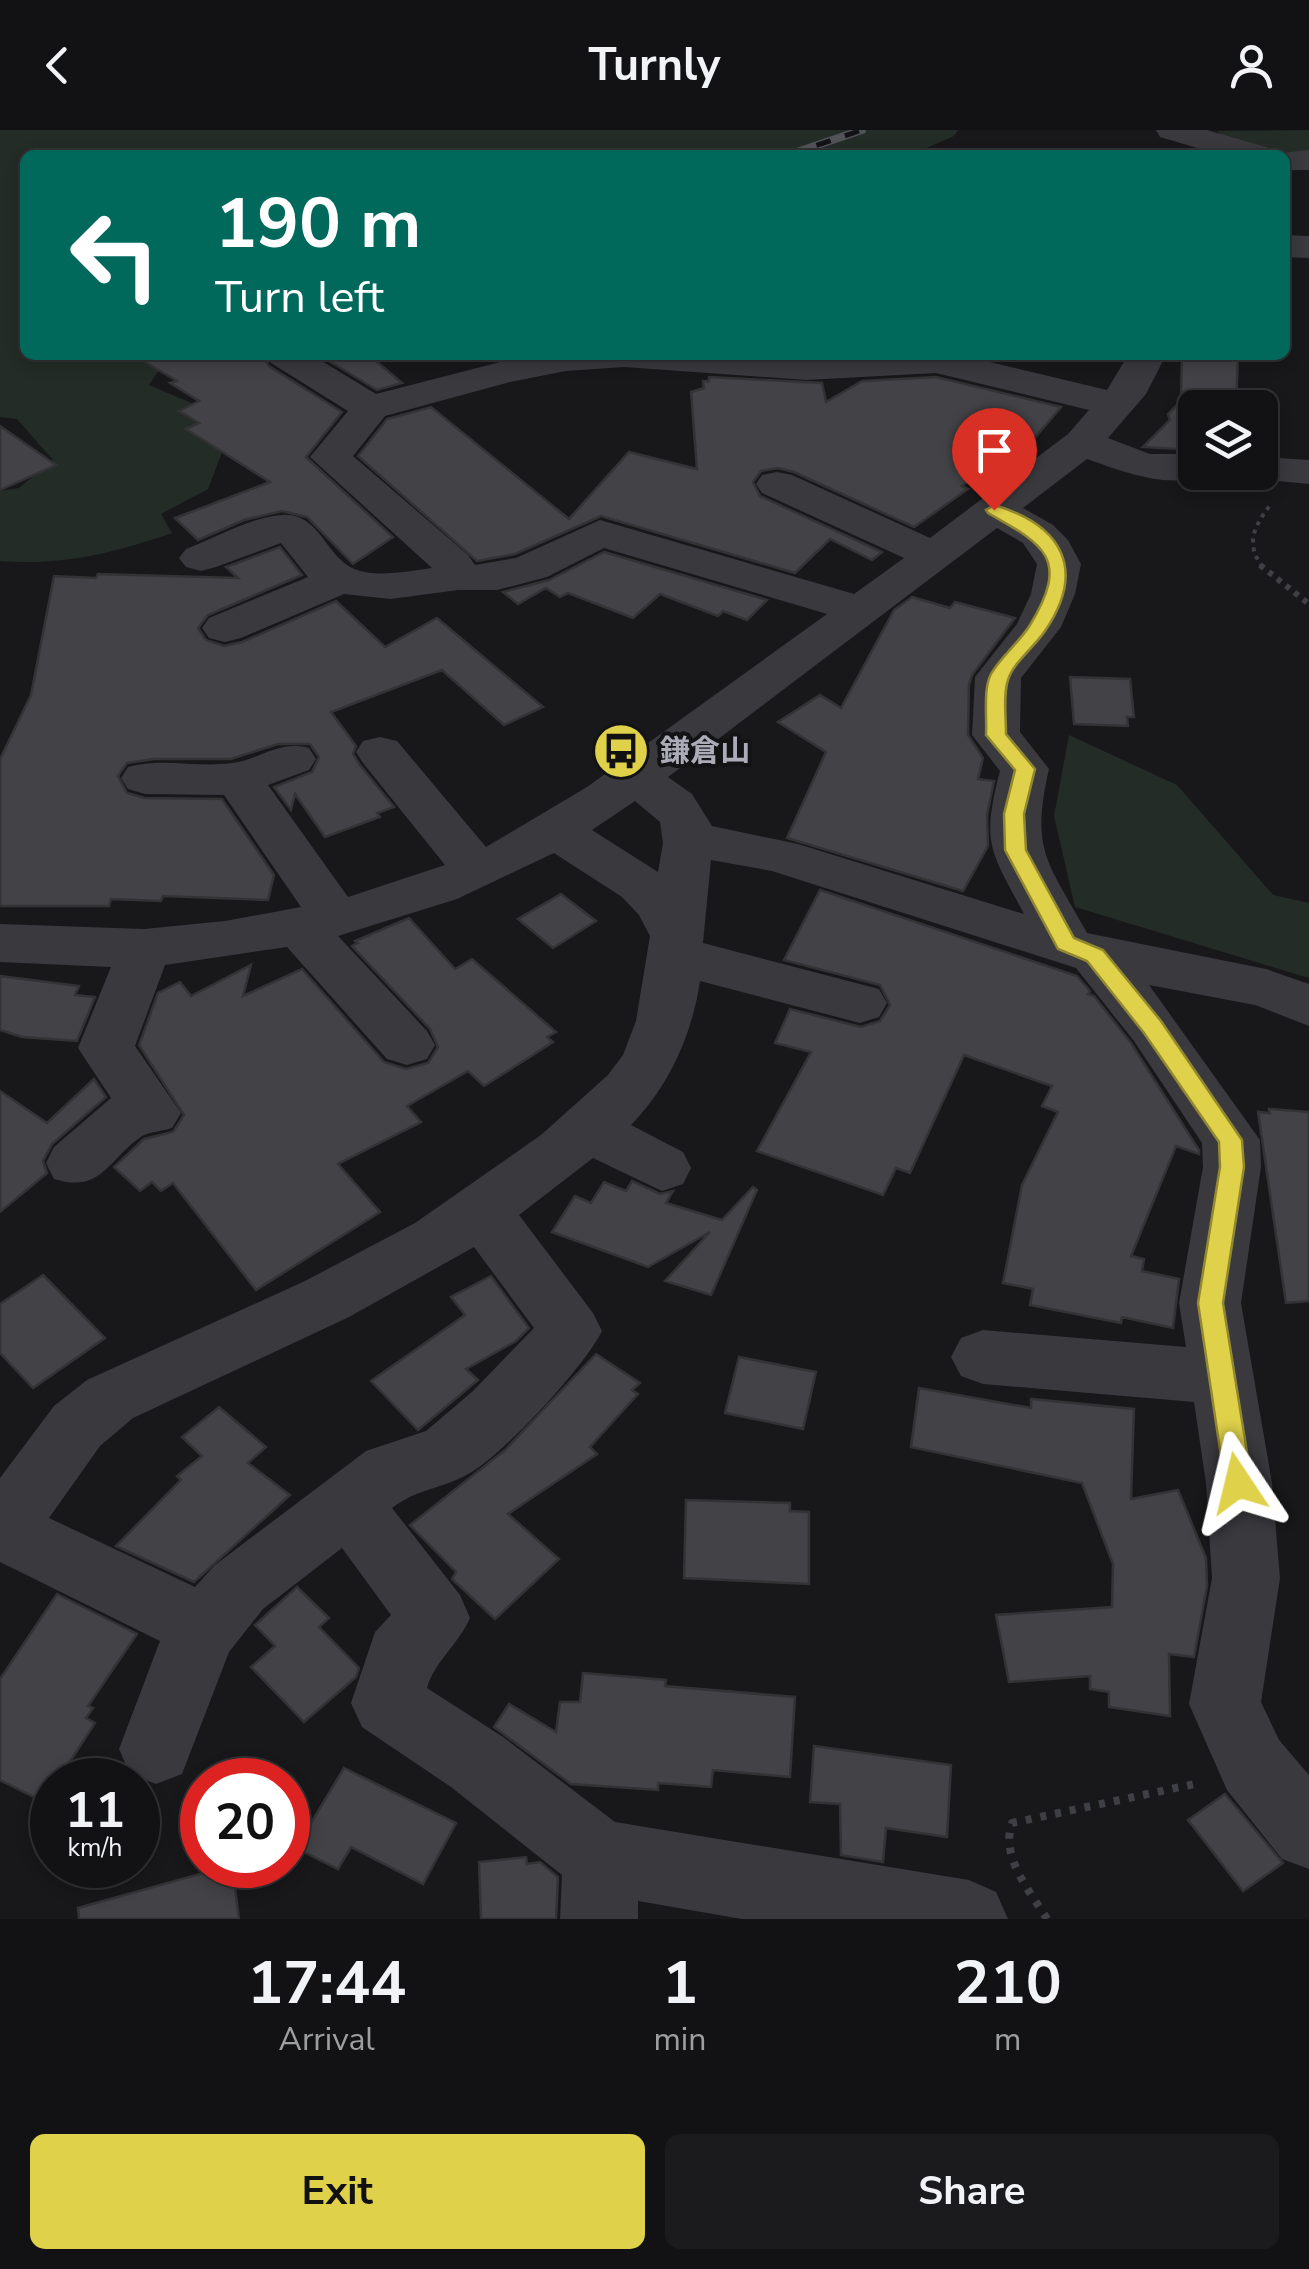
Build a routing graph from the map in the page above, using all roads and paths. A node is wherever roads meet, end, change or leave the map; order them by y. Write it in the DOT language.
graph roads {
  1 [pos="1172,130"];
  2 [pos="1240,150"];
  3 [pos="293,360"];
  4 [pos="551,360"];
  5 [pos="694,360"];
  6 [pos="1145,360"];
  7 [pos="505,363"];
  8 [pos="1117,406"];
  9 [pos="371,408"];
  10 [pos="1082,443"];
  11 [pos="1178,466"];
  12 [pos="1278,470"];
  13 [pos="1309,472"];
  14 [pos="778,484"];
  15 [pos="994,510"];
  16 [pos="935,556"];
  17 [pos="201,558"];
  18 [pos="458,577"];
  19 [pos="342,579"];
  20 [pos="1309,604"];
  21 [pos="864,610"];
  22 [pos="226,628"];
  23 [pos="380,752"];
  24 [pos="292,759"];
  25 [pos="146,778"];
  26 [pos="632,778"];
  27 [pos="238,779"];
  28 [pos="555,830"];
  29 [pos="690,842"];
  30 [pos="478,871"];
  31 [pos="315,920"];
  32 [pos="0,943"];
  33 [pos="146,948"];
  34 [pos="678,948"];
  35 [pos="1080,950"];
  36 [pos="860,1003"];
  37 [pos="1309,1006"];
  38 [pos="408,1045"];
  39 [pos="590,1130"];
  40 [pos="74,1163"];
  41 [pos="662,1168"];
  42 [pos="482,1212"];
  43 [pos="983,1357"];
  44 [pos="1220,1377"];
  45 [pos="346,1502"];
  46 [pos="1,1530"];
  47 [pos="204,1629"];
  48 [pos="1228,1710"];
  49 [pos="156,1749"];
  50 [pos="1309,1832"];
  51 [pos="599,1888"];
  52 [pos="969,1919"];
  53 [pos="1047,1919"];
  1 -- 2 [label="street"];
  3 -- 9 [label="street"];
  4 -- 7 [label="street"];
  5 -- 8 [label="street"];
  6 -- 8 [label="street"];
  7 -- 9 [label="street"];
  8 -- 10 [label="street"];
  9 -- 18 [label="street"];
  10 -- 11 [label="street"];
  10 -- 15 [label="street"];
  12 -- 13 [label="street"];
  13 -- 20 [label="path"];
  14 -- 16 [label="street"];
  15 -- 16 [label="street"];
  15 -- 35 [label="street"];
  16 -- 21 [label="street"];
  17 -- 19 [label="street"];
  18 -- 19 [label="street"];
  18 -- 21 [label="street"];
  19 -- 22 [label="street"];
  21 -- 26 [label="street"];
  23 -- 30 [label="street"];
  24 -- 27 [label="street"];
  25 -- 27 [label="street"];
  26 -- 28 [label="street"];
  26 -- 29 [label="street"];
  27 -- 31 [label="street"];
  28 -- 30 [label="street"];
  28 -- 34 [label="street"];
  29 -- 34 [label="street"];
  29 -- 35 [label="street"];
  30 -- 31 [label="street"];
  31 -- 33 [label="street"];
  31 -- 38 [label="street"];
  32 -- 33 [label="street"];
  33 -- 40 [label="street"];
  34 -- 36 [label="street"];
  34 -- 39 [label="street"];
  35 -- 37 [label="street"];
  35 -- 44 [label="street"];
  39 -- 41 [label="street"];
  39 -- 42 [label="street"];
  42 -- 45 [label="street"];
  42 -- 46 [label="street"];
  43 -- 44 [label="street"];
  44 -- 48 [label="street"];
  45 -- 47 [label="street"];
  45 -- 51 [label="street"];
  46 -- 47 [label="street"];
  47 -- 49 [label="street"];
  48 -- 50 [label="street"];
  48 -- 53 [label="path"];
  51 -- 52 [label="street"];
}
